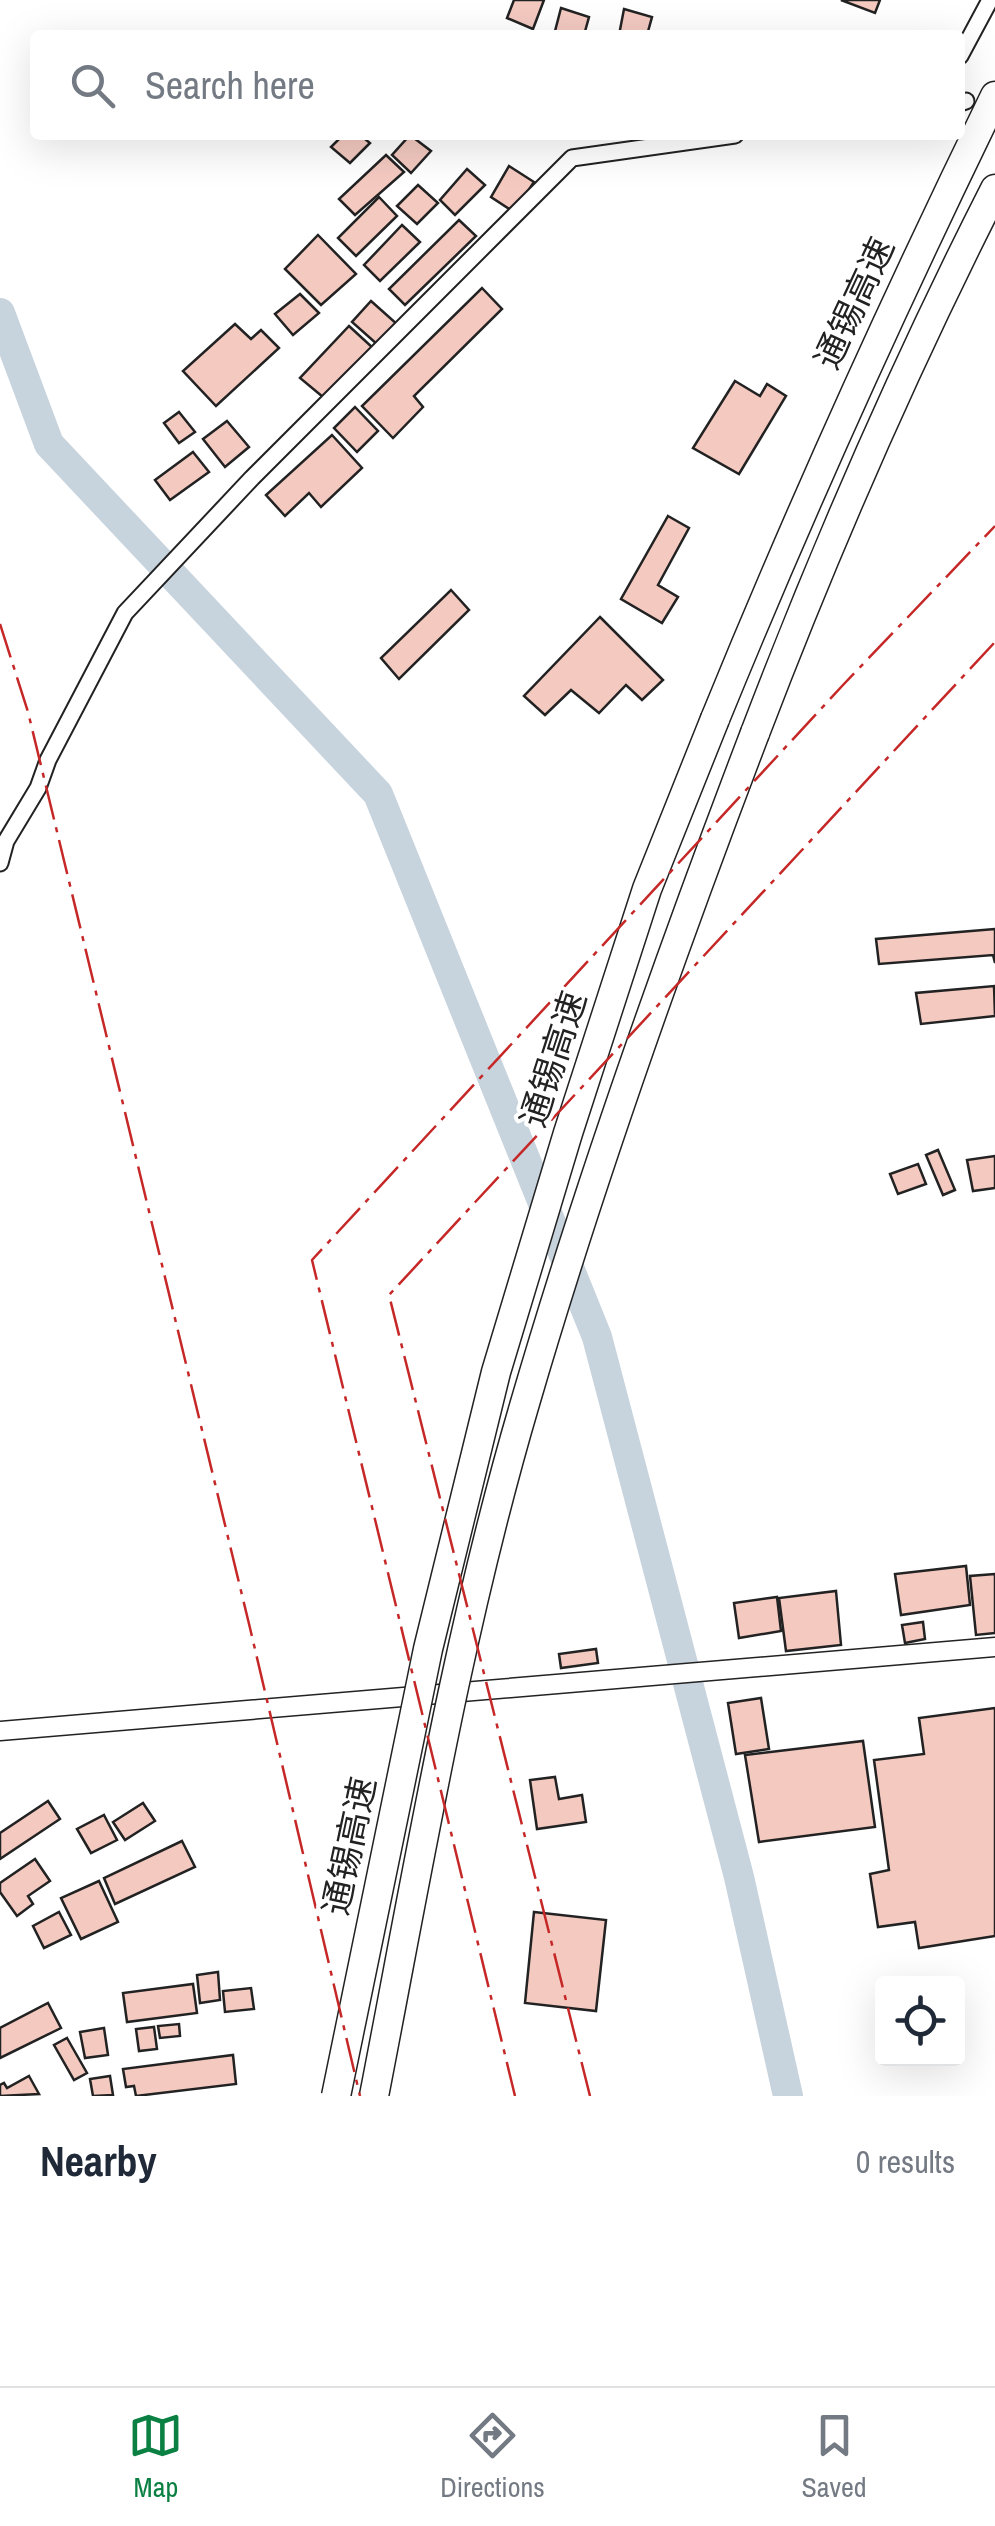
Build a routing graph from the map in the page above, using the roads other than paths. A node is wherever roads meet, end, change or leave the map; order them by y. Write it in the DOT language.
graph roads {
  1 [pos="990,0"];
  2 [pos="965,47"];
  3 [pos="995,96"];
  4 [pos="700,140"];
  5 [pos="995,189"];
  6 [pos="0,863"];
  7 [pos="995,1647"];
  8 [pos="0,1731"];
  9 [pos="336,2096"];
  10 [pos="374,2096"];
  1 -- 2 [label="street"];
  3 -- 9 [label="highway, 通锡高速, bridge"];
  4 -- 6 [label="street"];
  5 -- 10 [label="highway, 通锡高速, bridge"];
  7 -- 8 [label="street"];
}
